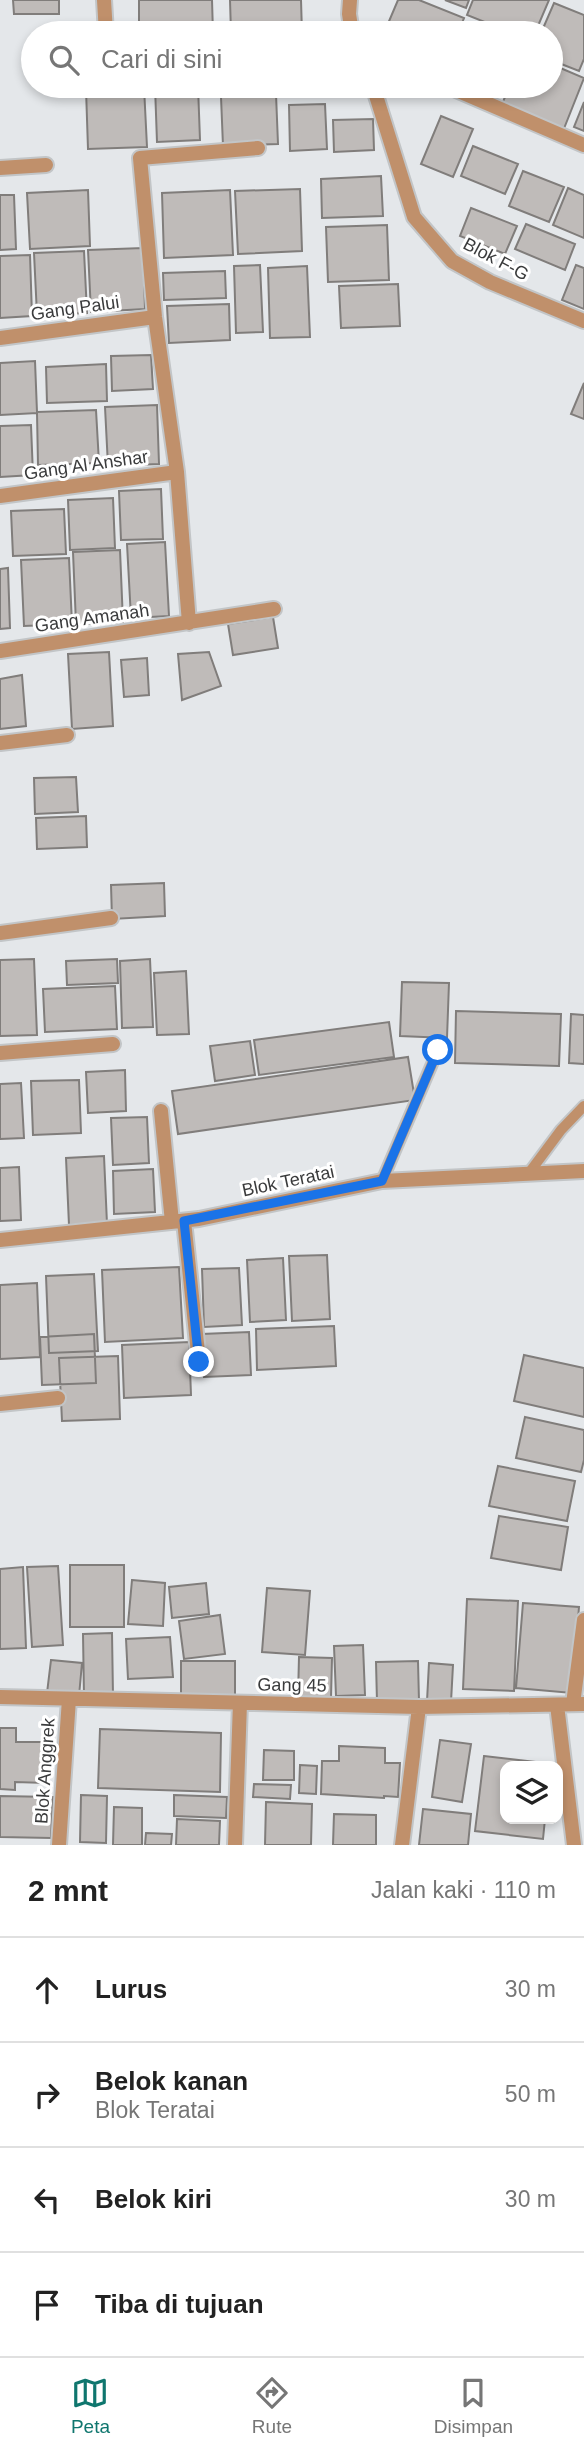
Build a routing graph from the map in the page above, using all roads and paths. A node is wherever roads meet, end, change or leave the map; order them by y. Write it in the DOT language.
graph roads {
  1 [pos="104,0"];
  2 [pos="351,0"];
  3 [pos="105,21"];
  4 [pos="350,21"];
  5 [pos="377,98"];
  6 [pos="475,98"];
  7 [pos="584,145"];
  8 [pos="258,148"];
  9 [pos="46,165"];
  10 [pos="0,168"];
  11 [pos="155,317"];
  12 [pos="584,321"];
  13 [pos="0,338"];
  14 [pos="177,472"];
  15 [pos="0,496"];
  16 [pos="274,609"];
  17 [pos="189,623"];
  18 [pos="0,651"];
  19 [pos="67,735"];
  20 [pos="0,743"];
  21 [pos="110,918"];
  22 [pos="0,933"];
  23 [pos="113,1044"];
  24 [pos="438,1050"];
  25 [pos="0,1053"];
  26 [pos="584,1106"];
  27 [pos="161,1111"];
  28 [pos="584,1171"];
  29 [pos="529,1173"];
  30 [pos="382,1181"];
  31 [pos="178,1222"];
  32 [pos="0,1240"];
  33 [pos="199,1362"];
  34 [pos="58,1398"];
  35 [pos="0,1404"];
  36 [pos="584,1620"];
  37 [pos="0,1697"];
  38 [pos="69,1699"];
  39 [pos="240,1703"];
  40 [pos="578,1704"];
  41 [pos="557,1706"];
  42 [pos="419,1707"];
  43 [pos="59,1845"];
  44 [pos="235,1845"];
  45 [pos="402,1845"];
  46 [pos="574,1845"];
  1 -- 3 [label="street"];
  2 -- 4 [label="street"];
  5 -- 12 [label="street, Blok F-G"];
  6 -- 7 [label="street"];
  8 -- 11 [label="street"];
  9 -- 10 [label="street"];
  11 -- 13 [label="street, Gang Palui"];
  11 -- 14 [label="street"];
  14 -- 15 [label="street, Gang Al Anshar"];
  14 -- 17 [label="street"];
  16 -- 17 [label="street, Gang Amanah"];
  17 -- 18 [label="street, Gang Amanah"];
  19 -- 20 [label="street"];
  21 -- 22 [label="street"];
  23 -- 25 [label="street"];
  24 -- 30 [label="lane"];
  26 -- 29 [label="lane"];
  27 -- 31 [label="street"];
  28 -- 29 [label="street, Blok Teratai"];
  29 -- 30 [label="street, Blok Teratai"];
  30 -- 31 [label="street, Blok Teratai"];
  31 -- 32 [label="street, Blok Teratai"];
  31 -- 33 [label="street"];
  34 -- 35 [label="street"];
  36 -- 40 [label="street"];
  37 -- 38 [label="street, Gang 45"];
  38 -- 39 [label="street, Gang 45"];
  38 -- 43 [label="street, Blok Anggrek"];
  39 -- 42 [label="street, Gang 45"];
  39 -- 44 [label="street"];
  40 -- 41 [label="street, Gang 45"];
  41 -- 42 [label="street, Gang 45"];
  41 -- 46 [label="street"];
  42 -- 45 [label="street"];
}
